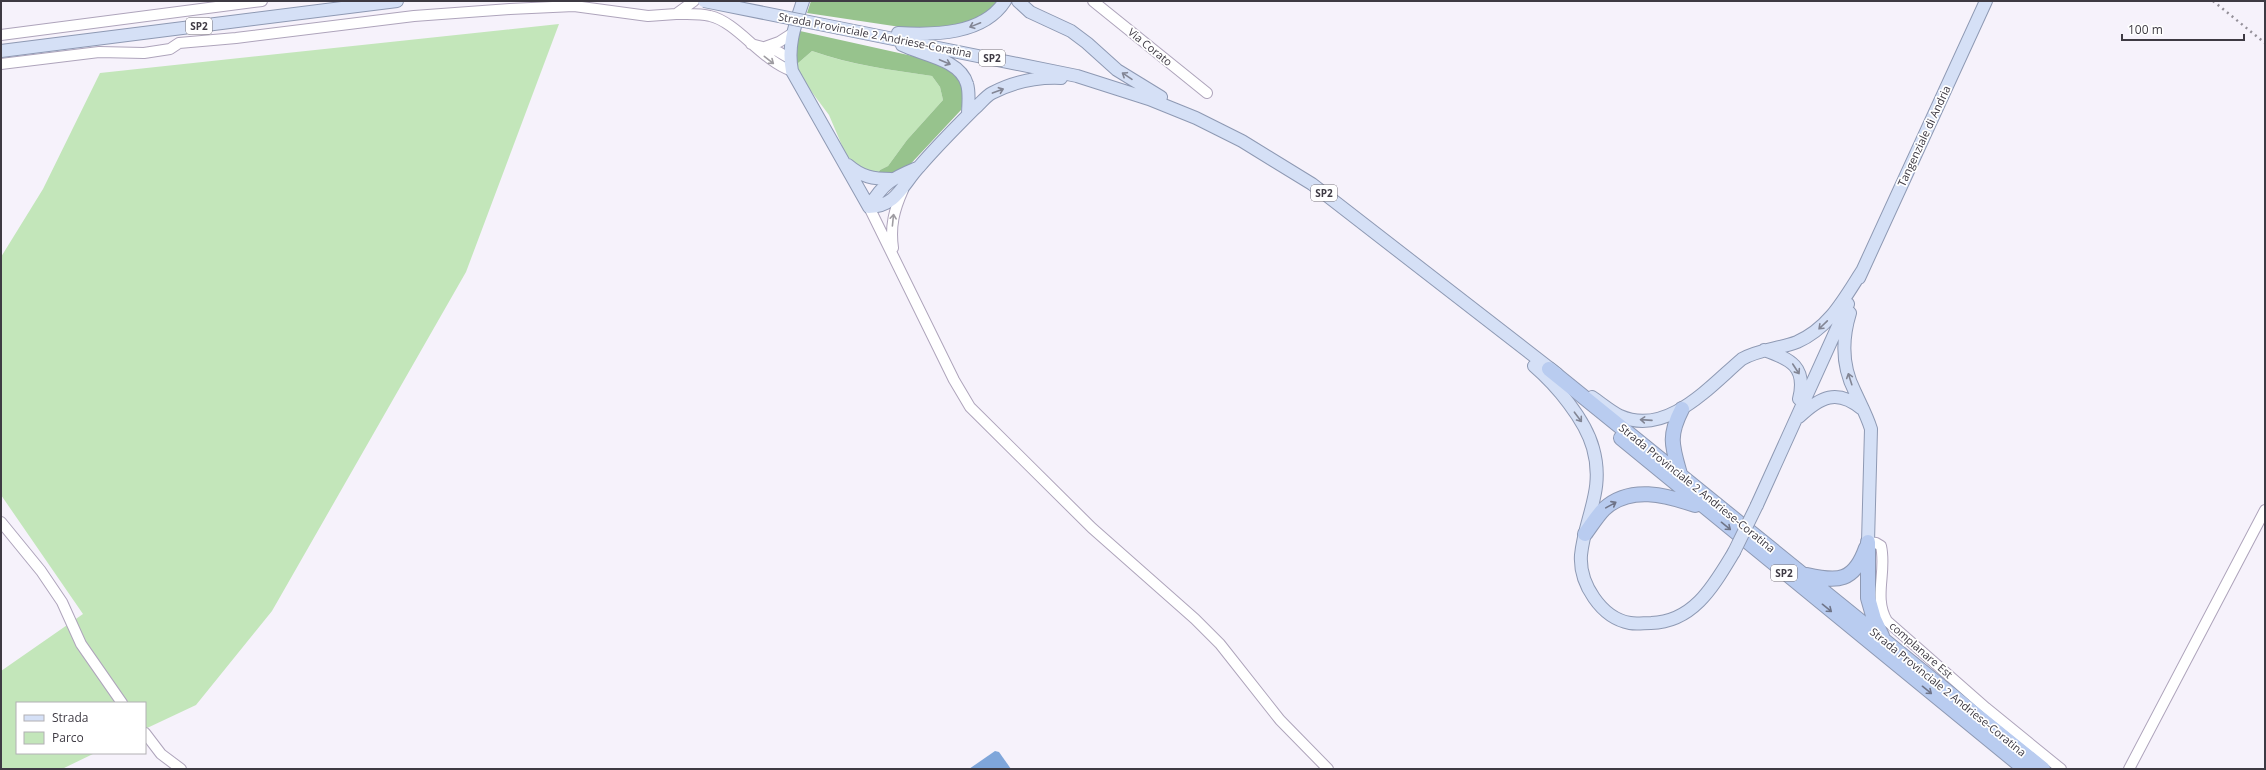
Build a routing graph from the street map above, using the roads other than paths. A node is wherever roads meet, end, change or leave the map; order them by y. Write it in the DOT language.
graph roads {
  1 [pos="262,1"];
  2 [pos="397,1"];
  3 [pos="694,1"];
  4 [pos="704,1"];
  5 [pos="708,1"];
  6 [pos="803,1"];
  7 [pos="1005,1"];
  8 [pos="1018,1"];
  9 [pos="1093,1"];
  10 [pos="1986,1"];
  11 [pos="676,14"];
  12 [pos="727,25"];
  13 [pos="857,31"];
  14 [pos="793,33"];
  15 [pos="1,35"];
  16 [pos="883,37"];
  17 [pos="750,43"];
  18 [pos="765,47"];
  19 [pos="1,51"];
  20 [pos="789,58"];
  21 [pos="1,64"];
  22 [pos="792,71"];
  23 [pos="1101,83"];
  24 [pos="1207,93"];
  25 [pos="968,115"];
  26 [pos="1196,118"];
  27 [pos="840,159"];
  28 [pos="918,167"];
  29 [pos="891,179"];
  30 [pos="905,188"];
  31 [pos="869,207"];
  32 [pos="894,254"];
  33 [pos="1862,271"];
  34 [pos="1764,350"];
  35 [pos="1547,372"];
  36 [pos="1682,409"];
  37 [pos="1867,414"];
  38 [pos="1794,422"];
  39 [pos="1680,474"];
  40 [pos="1703,507"];
  41 [pos="2265,510"];
  42 [pos="1,522"];
  43 [pos="1585,534"];
  44 [pos="1868,542"];
  45 [pos="1804,574"];
  46 [pos="1884,640"];
  47 [pos="121,702"];
  48 [pos="146,734"];
  49 [pos="181,769"];
  50 [pos="1328,769"];
  51 [pos="2025,769"];
  52 [pos="2043,769"];
  53 [pos="2061,769"];
  54 [pos="2129,769"];
  1 -- 15 [label="street"];
  2 -- 19 [label="main road, SP2"];
  3 -- 11 [label="street"];
  4 -- 13 [label="main road, Strada Provinciale 2 Andriese-Coratina / SP2, bridge"];
  5 -- 12 [label="street"];
  6 -- 14 [label="main road"];
  7 -- 13 [label="main road, one-way"];
  26 -- 8 [label="main road, one-way"];
  9 -- 24 [label="street, Via Corato"];
  10 -- 33 [label="main road, Tangenziale di Andria"];
  11 -- 12 [label="street"];
  11 -- 21 [label="street"];
  12 -- 17 [label="street"];
  13 -- 16 [label="main road, Strada Provinciale 2 Andriese-Coratina / SP2"];
  14 -- 18 [label="street"];
  14 -- 20 [label="main road"];
  16 -- 23 [label="main road, Strada Provinciale 2 Andriese-Coratina / SP2"];
  16 -- 25 [label="main road, one-way"];
  17 -- 18 [label="street"];
  17 -- 22 [label="street, one-way"];
  18 -- 20 [label="street"];
  20 -- 22 [label="main road"];
  22 -- 27 [label="main road"];
  25 -- 23 [label="main road, one-way"];
  23 -- 26 [label="main road, Strada Provinciale 2 Andriese-Coratina / SP2"];
  25 -- 28 [label="main road"];
  26 -- 35 [label="main road, Strada Provinciale 2 Andriese-Coratina / SP2"];
  27 -- 29 [label="main road"];
  27 -- 31 [label="main road"];
  28 -- 29 [label="main road"];
  28 -- 30 [label="main road"];
  29 -- 31 [label="main road"];
  30 -- 31 [label="main road"];
  32 -- 30 [label="street, one-way"];
  31 -- 32 [label="street"];
  32 -- 50 [label="street"];
  33 -- 34 [label="main road, one-way"];
  37 -- 33 [label="main road, one-way"];
  33 -- 38 [label="main road"];
  34 -- 36 [label="main road"];
  34 -- 38 [label="main road, one-way"];
  36 -- 35 [label="main road, one-way"];
  35 -- 39 [label="highway, Strada Provinciale 2 Andriese-Coratina / SP2"];
  35 -- 40 [label="highway, Strada Provinciale 2 Andriese-Coratina / SP2"];
  35 -- 43 [label="main road, one-way"];
  36 -- 39 [label="highway"];
  37 -- 38 [label="main road"];
  37 -- 44 [label="main road"];
  38 -- 43 [label="main road, bridge"];
  39 -- 45 [label="highway, Strada Provinciale 2 Andriese-Coratina / SP2"];
  43 -- 40 [label="highway, one-way"];
  40 -- 51 [label="highway, Strada Provinciale 2 Andriese-Coratina / SP2, one-way"];
  41 -- 54 [label="street"];
  42 -- 47 [label="street"];
  44 -- 45 [label="highway"];
  44 -- 46 [label="highway"];
  44 -- 53 [label="street, complanare Est"];
  45 -- 46 [label="highway, Strada Provinciale 2 Andriese-Coratina / SP2"];
  46 -- 52 [label="highway, Strada Provinciale 2 Andriese-Coratina / SP2"];
  48 -- 49 [label="street"];
}
